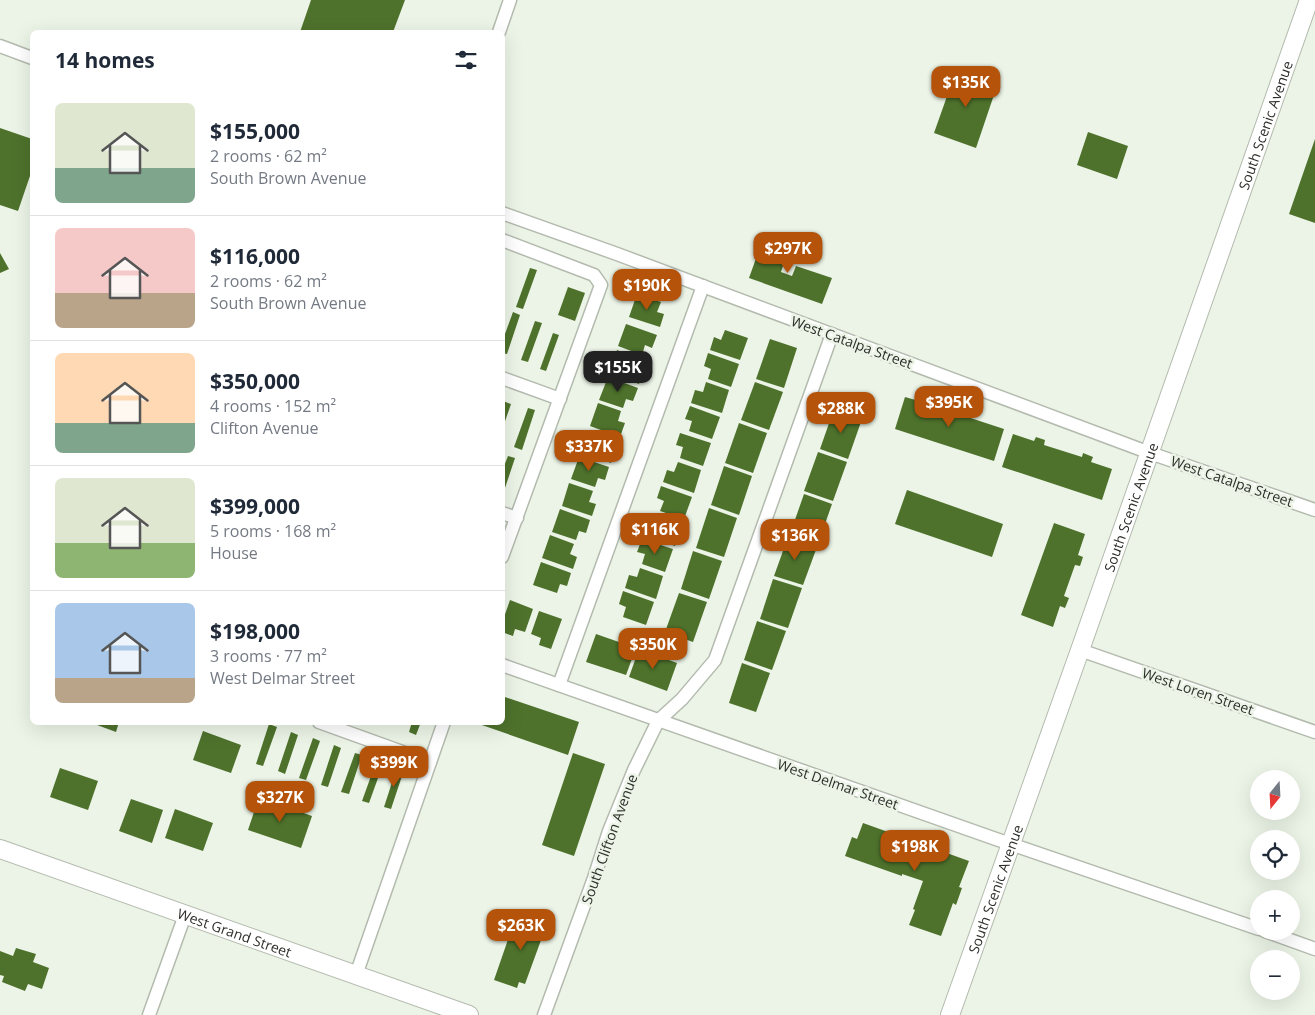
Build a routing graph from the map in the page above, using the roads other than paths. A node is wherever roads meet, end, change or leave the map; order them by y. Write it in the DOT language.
graph roads {
  1 [pos="510,0"];
  2 [pos="1309,0"];
  3 [pos="500,30"];
  4 [pos="0,46"];
  5 [pos="30,57"];
  6 [pos="505,214"];
  7 [pos="505,241"];
  8 [pos="704,286"];
  9 [pos="832,334"];
  10 [pos="505,379"];
  11 [pos="560,399"];
  12 [pos="1150,453"];
  13 [pos="1315,510"];
  14 [pos="505,514"];
  15 [pos="517,518"];
  16 [pos="505,549"];
  17 [pos="1080,650"];
  18 [pos="505,666"];
  19 [pos="559,686"];
  20 [pos="658,721"];
  21 [pos="327,725"];
  22 [pos="443,725"];
  23 [pos="1315,732"];
  24 [pos="430,762"];
  25 [pos="1011,844"];
  26 [pos="0,849"];
  27 [pos="185,914"];
  28 [pos="1250,926"];
  29 [pos="1291,940"];
  30 [pos="1315,948"];
  31 [pos="356,975"];
  32 [pos="149,1015"];
  33 [pos="469,1015"];
  34 [pos="544,1015"];
  35 [pos="950,1015"];
  1 -- 3 [label="street"];
  2 -- 12 [label="main road, South Scenic Avenue"];
  4 -- 5 [label="street"];
  6 -- 8 [label="street, West Catalpa Street"];
  7 -- 11 [label="street"];
  8 -- 9 [label="street, West Catalpa Street"];
  8 -- 19 [label="street"];
  9 -- 12 [label="street, West Catalpa Street"];
  9 -- 20 [label="street"];
  10 -- 11 [label="street"];
  11 -- 15 [label="street"];
  12 -- 13 [label="street, West Catalpa Street"];
  12 -- 17 [label="main road, South Scenic Avenue"];
  14 -- 15 [label="street"];
  15 -- 16 [label="street"];
  17 -- 23 [label="street, West Loren Street"];
  17 -- 25 [label="main road, South Scenic Avenue"];
  18 -- 19 [label="street, West Delmar Street"];
  19 -- 20 [label="street, West Delmar Street"];
  20 -- 25 [label="street, West Delmar Street"];
  20 -- 34 [label="street, South Clifton Avenue"];
  21 -- 24 [label="street"];
  22 -- 24 [label="street"];
  24 -- 31 [label="street"];
  25 -- 28 [label="street, West Delmar Street"];
  25 -- 35 [label="main road, South Scenic Avenue"];
  26 -- 27 [label="main road, West Grand Street"];
  27 -- 31 [label="main road, West Grand Street"];
  27 -- 32 [label="street"];
  29 -- 30 [label="street"];
  31 -- 33 [label="main road, West Grand Street"];
}
